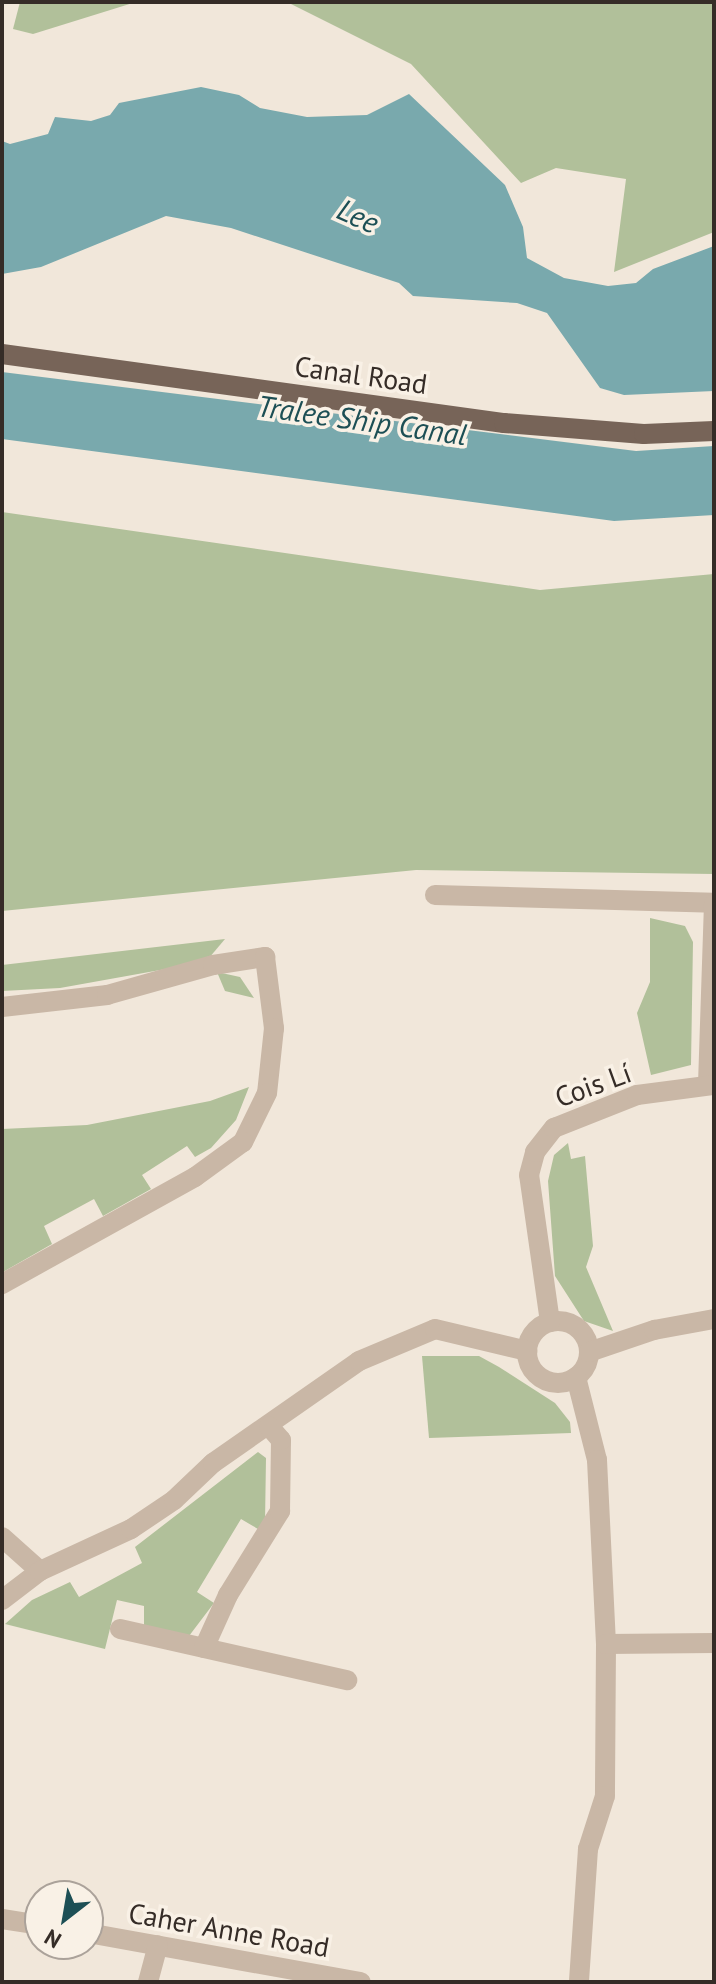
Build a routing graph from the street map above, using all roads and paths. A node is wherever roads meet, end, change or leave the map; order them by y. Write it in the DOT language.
graph roads {
  1 [pos="2,354"];
  2 [pos="714,431"];
  3 [pos="435,895"];
  4 [pos="714,904"];
  5 [pos="2,1007"];
  6 [pos="711,1084"];
  7 [pos="2,1284"];
  8 [pos="714,1319"];
  9 [pos="550,1322"];
  10 [pos="527,1351"];
  11 [pos="589,1352"];
  12 [pos="576,1377"];
  13 [pos="269,1426"];
  14 [pos="2,1537"];
  15 [pos="40,1571"];
  16 [pos="2,1600"];
  17 [pos="120,1629"];
  18 [pos="714,1643"];
  19 [pos="606,1644"];
  20 [pos="204,1648"];
  21 [pos="347,1680"];
  22 [pos="2,1919"];
  23 [pos="24,1922"];
  24 [pos="104,1936"];
  25 [pos="158,1945"];
  26 [pos="148,1982"];
  27 [pos="361,1982"];
  28 [pos="579,1982"];
  1 -- 2 [label="main road, Canal Road"];
  3 -- 4 [label="street, Cois Lí"];
  4 -- 6 [label="street, Cois Lí"];
  5 -- 7 [label="street"];
  6 -- 9 [label="street, Cois Lí"];
  8 -- 11 [label="street"];
  9 -- 10 [label="street"];
  9 -- 11 [label="street"];
  10 -- 12 [label="street"];
  10 -- 13 [label="street"];
  11 -- 12 [label="street"];
  12 -- 19 [label="street"];
  13 -- 15 [label="street"];
  13 -- 20 [label="street"];
  14 -- 15 [label="street"];
  15 -- 16 [label="street"];
  17 -- 20 [label="street"];
  18 -- 19 [label="street"];
  19 -- 28 [label="street"];
  20 -- 21 [label="street"];
  22 -- 23 [label="street"];
  24 -- 25 [label="street, Caher Anne Road"];
  25 -- 26 [label="street"];
  25 -- 27 [label="street, Caher Anne Road"];
}
